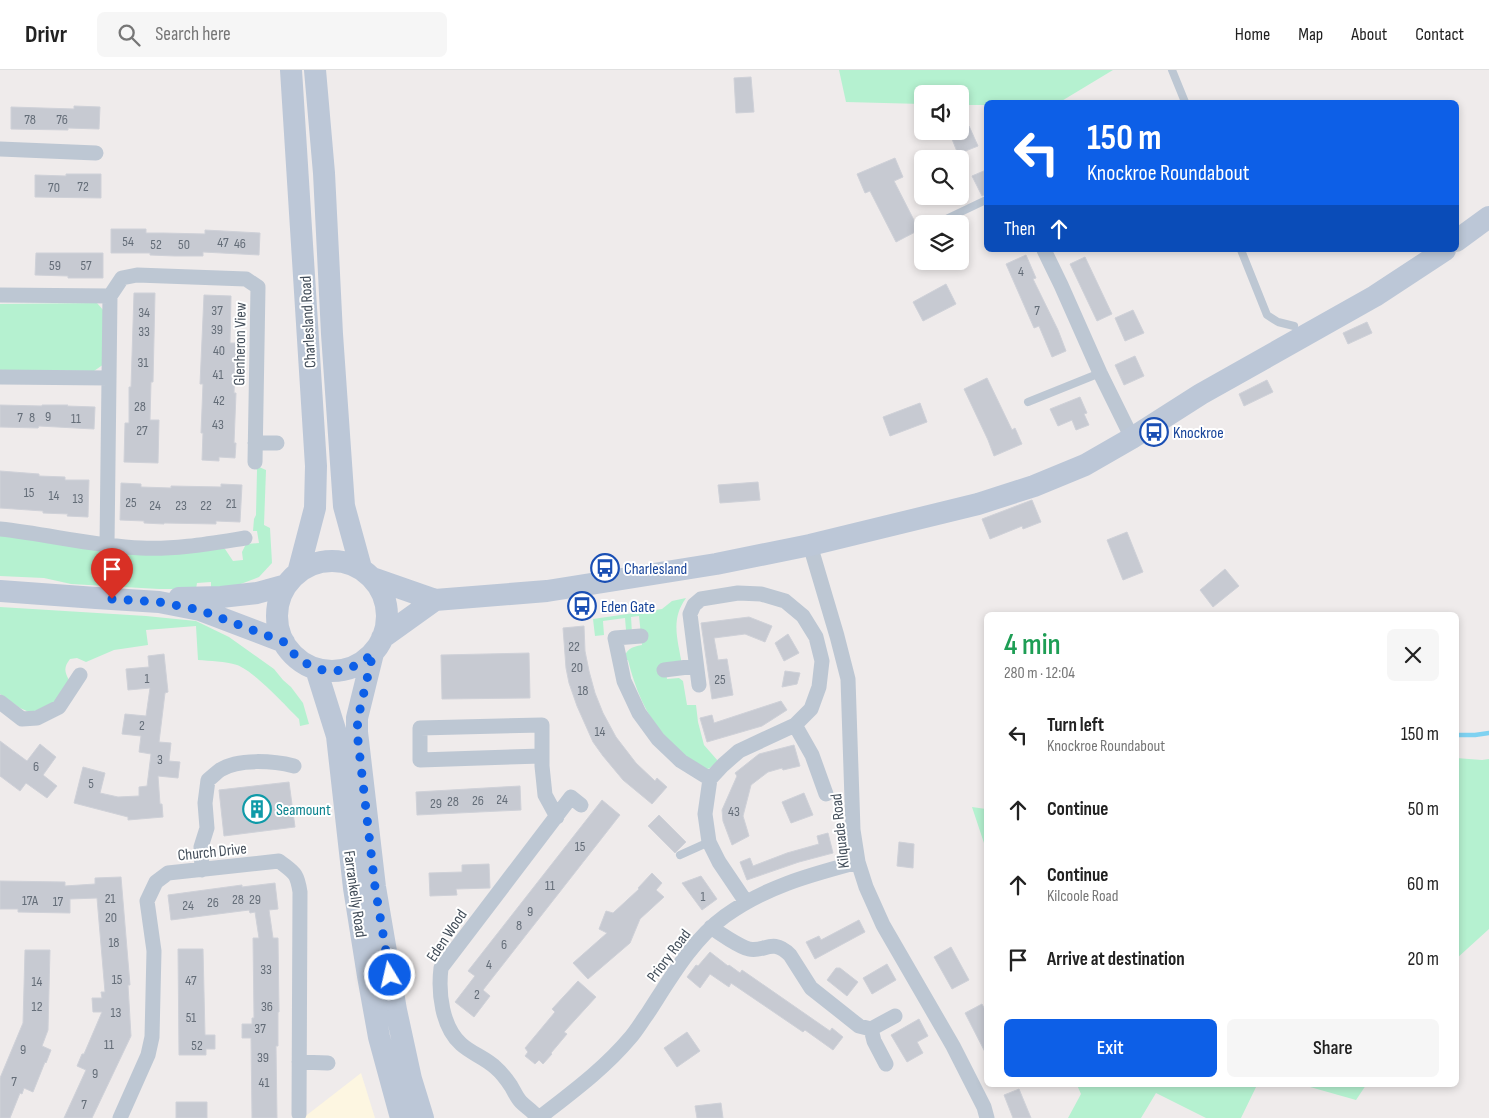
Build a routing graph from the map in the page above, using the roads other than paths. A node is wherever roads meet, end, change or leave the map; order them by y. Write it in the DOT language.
graph roads {
  1 [pos="291,70"];
  2 [pos="315,70"];
  3 [pos="1172,70"];
  4 [pos="1184,100"];
  5 [pos="0,149"];
  6 [pos="96,153"];
  7 [pos="984,201"];
  8 [pos="954,215"];
  9 [pos="1489,217"];
  10 [pos="1459,239"];
  11 [pos="1045,252"];
  12 [pos="1243,252"];
  13 [pos="1441,252"];
  14 [pos="0,295"];
  15 [pos="110,296"];
  16 [pos="1294,326"];
  17 [pos="1100,373"];
  18 [pos="0,377"];
  19 [pos="109,378"];
  20 [pos="1028,402"];
  21 [pos="1132,438"];
  22 [pos="255,443"];
  23 [pos="277,443"];
  24 [pos="255,462"];
  25 [pos="0,529"];
  26 [pos="245,538"];
  27 [pos="810,544"];
  28 [pos="107,545"];
  29 [pos="366,573"];
  30 [pos="292,579"];
  31 [pos="0,591"];
  32 [pos="435,600"];
  33 [pos="159,602"];
  34 [pos="641,636"];
  35 [pos="284,642"];
  36 [pos="378,646"];
  37 [pos="696,666"];
  38 [pos="316,669"];
  39 [pos="664,670"];
  40 [pos="80,675"];
  41 [pos="699,685"];
  42 [pos="0,702"];
  43 [pos="794,725"];
  44 [pos="542,756"];
  45 [pos="294,766"];
  46 [pos="710,779"];
  47 [pos="826,794"];
  48 [pos="581,804"];
  49 [pos="557,816"];
  50 [pos="709,842"];
  51 [pos="680,855"];
  52 [pos="858,862"];
  53 [pos="202,870"];
  54 [pos="746,902"];
  55 [pos="711,927"];
  56 [pos="895,1016"];
  57 [pos="871,1029"];
  58 [pos="300,1062"];
  59 [pos="328,1063"];
  60 [pos="886,1064"];
  61 [pos="299,1114"];
  62 [pos="120,1118"];
  63 [pos="401,1118"];
  64 [pos="423,1118"];
  65 [pos="539,1118"];
  66 [pos="987,1118"];
  1 -- 30 [label="main road, Charlesland Road"];
  2 -- 29 [label="main road, Charlesland Road"];
  3 -- 4 [label="lane"];
  5 -- 6 [label="street"];
  7 -- 8 [label="lane"];
  9 -- 10 [label="main road"];
  11 -- 17 [label="street"];
  12 -- 16 [label="lane"];
  13 -- 21 [label="main road"];
  14 -- 15 [label="street"];
  15 -- 19 [label="street"];
  15 -- 22 [label="street, Glenheron View"];
  17 -- 20 [label="lane"];
  17 -- 21 [label="street"];
  18 -- 19 [label="street"];
  19 -- 28 [label="street"];
  21 -- 27 [label="main road"];
  22 -- 23 [label="street"];
  22 -- 24 [label="street, Glenheron View"];
  25 -- 28 [label="street"];
  26 -- 28 [label="street"];
  27 -- 32 [label="main road"];
  27 -- 52 [label="street, Kilquade Road"];
  29 -- 30 [label="main road"];
  29 -- 32 [label="main road"];
  29 -- 36 [label="main road"];
  30 -- 33 [label="main road"];
  30 -- 35 [label="main road"];
  31 -- 33 [label="main road"];
  32 -- 36 [label="main road"];
  33 -- 35 [label="main road"];
  34 -- 46 [label="street"];
  35 -- 38 [label="main road"];
  36 -- 38 [label="main road"];
  36 -- 64 [label="main road, Farrankelly Road"];
  37 -- 39 [label="street"];
  37 -- 41 [label="street"];
  37 -- 43 [label="street"];
  38 -- 63 [label="main road, Farrankelly Road"];
  40 -- 42 [label="street"];
  43 -- 46 [label="street"];
  43 -- 47 [label="street"];
  44 -- 44 [label="street"];
  44 -- 49 [label="street"];
  45 -- 53 [label="street"];
  46 -- 50 [label="street"];
  48 -- 49 [label="street, Eden Wood"];
  49 -- 65 [label="street, Eden Wood"];
  50 -- 51 [label="lane"];
  50 -- 54 [label="street"];
  52 -- 54 [label="street, Priory Road"];
  52 -- 66 [label="street, Kilquade Road"];
  53 -- 58 [label="street, Church Drive"];
  53 -- 62 [label="street, Church Drive"];
  54 -- 55 [label="street, Priory Road"];
  55 -- 57 [label="street"];
  55 -- 65 [label="street, Priory Road"];
  56 -- 57 [label="street"];
  57 -- 60 [label="street"];
  58 -- 59 [label="street"];
  58 -- 61 [label="street, Church Drive"];
}
